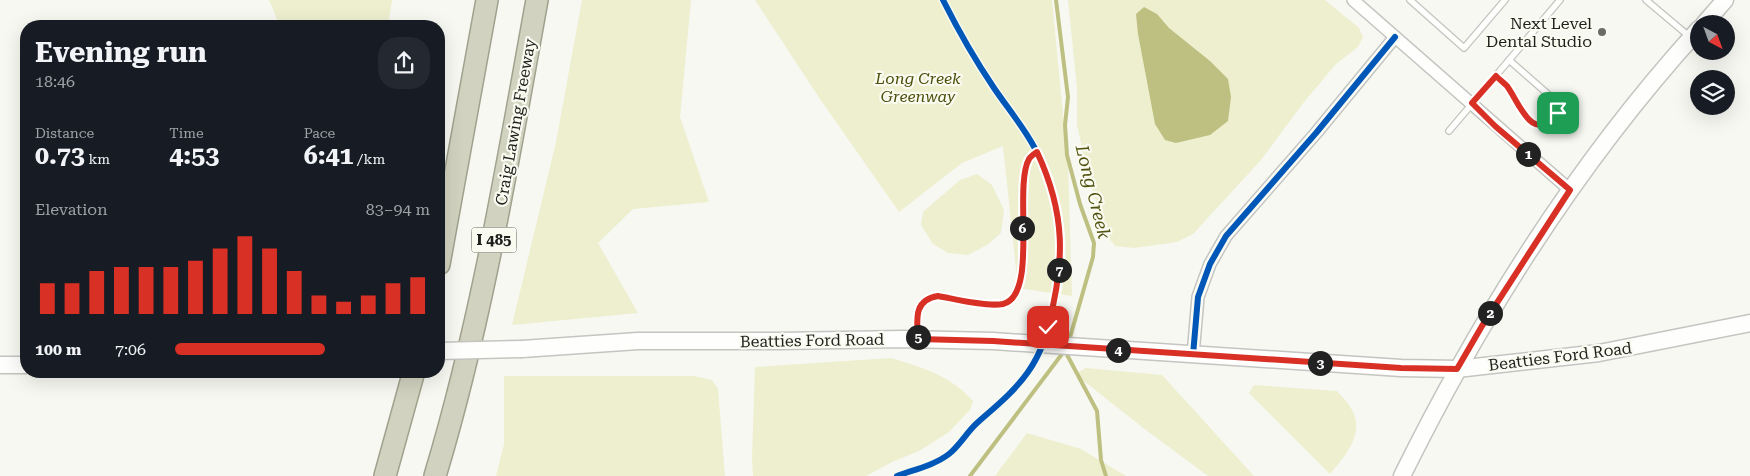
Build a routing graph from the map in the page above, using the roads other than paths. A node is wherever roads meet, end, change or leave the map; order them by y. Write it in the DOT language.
graph roads {
  1 [pos="487,0"];
  2 [pos="537,0"];
  3 [pos="1353,0"];
  4 [pos="1410,0"];
  5 [pos="1506,0"];
  6 [pos="1560,0"];
  7 [pos="1646,0"];
  8 [pos="1726,0"];
  9 [pos="1712,15"];
  10 [pos="1690,31"];
  11 [pos="1396,37"];
  12 [pos="1690,40"];
  13 [pos="1508,60"];
  14 [pos="1496,76"];
  15 [pos="1472,103"];
  16 [pos="1449,131"];
  17 [pos="1570,190"];
  18 [pos="445,231"];
  19 [pos="1750,323"];
  20 [pos="445,351"];
  21 [pos="1193,356"];
  22 [pos="0,365"];
  23 [pos="20,365"];
  24 [pos="1457,369"];
  25 [pos="412,378"];
  26 [pos="385,476"];
  27 [pos="435,476"];
  28 [pos="1402,476"];
  1 -- 18 [label="highway"];
  2 -- 27 [label="highway, Craig Lawing Freeway / I 485"];
  3 -- 11 [label="street"];
  4 -- 5 [label="lane"];
  6 -- 13 [label="lane"];
  7 -- 10 [label="lane"];
  8 -- 9 [label="main road"];
  11 -- 15 [label="street"];
  11 -- 21 [label="street"];
  12 -- 17 [label="main road"];
  13 -- 14 [label="lane"];
  13 -- 14 [label="lane"];
  14 -- 15 [label="lane"];
  15 -- 16 [label="lane"];
  15 -- 17 [label="street"];
  17 -- 24 [label="main road"];
  19 -- 24 [label="main road, Beatties Ford Road"];
  20 -- 21 [label="main road, Beatties Ford Road, bridge"];
  21 -- 24 [label="main road, Beatties Ford Road"];
  22 -- 23 [label="main road"];
  24 -- 28 [label="main road"];
  25 -- 26 [label="highway"];
}
